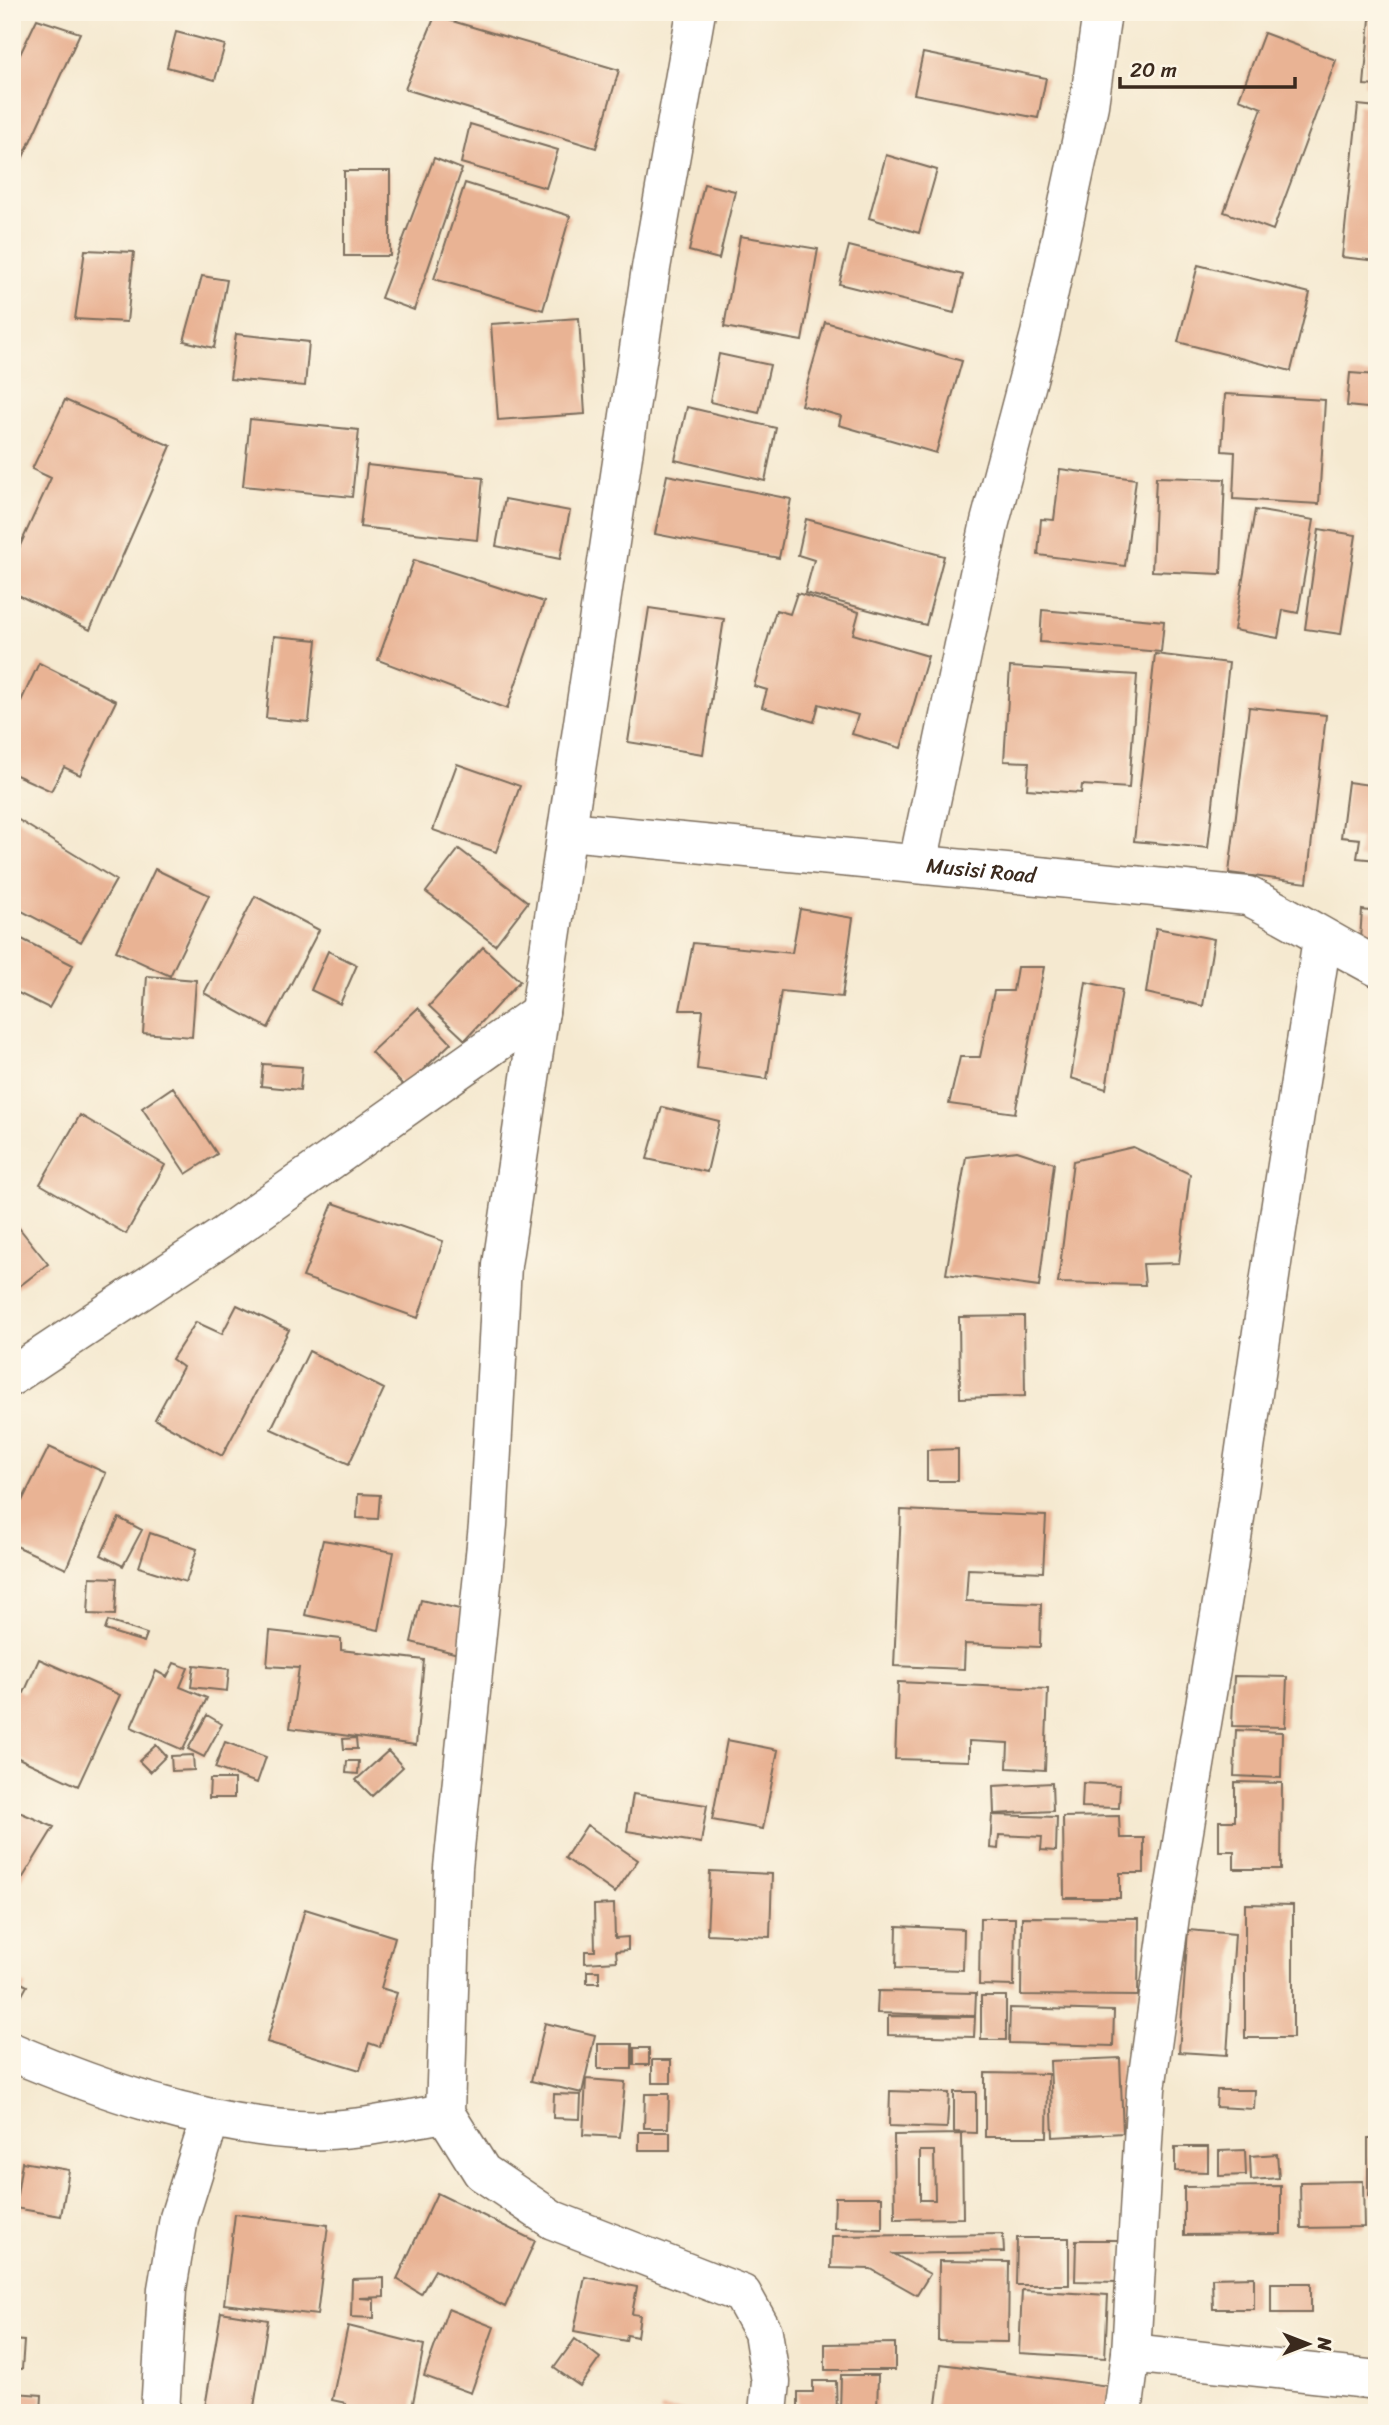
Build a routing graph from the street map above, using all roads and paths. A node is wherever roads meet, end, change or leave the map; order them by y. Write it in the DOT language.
graph roads {
  1 [pos="696,12"];
  2 [pos="1102,12"];
  3 [pos="568,831"];
  4 [pos="918,863"];
  5 [pos="1322,939"];
  6 [pos="1377,967"];
  7 [pos="540,1012"];
  8 [pos="12,1376"];
  9 [pos="12,2052"];
  10 [pos="445,2113"];
  11 [pos="211,2119"];
  12 [pos="1131,2353"];
  13 [pos="1377,2380"];
  14 [pos="160,2413"];
  15 [pos="768,2413"];
  16 [pos="1124,2413"];
  1 -- 3 [label="street"];
  2 -- 4 [label="street"];
  3 -- 4 [label="street, Musisi Road"];
  3 -- 7 [label="street"];
  4 -- 5 [label="street, Musisi Road"];
  5 -- 6 [label="street, Musisi Road"];
  5 -- 12 [label="street"];
  7 -- 8 [label="street"];
  7 -- 10 [label="street"];
  9 -- 11 [label="street"];
  10 -- 11 [label="street"];
  10 -- 15 [label="street"];
  11 -- 14 [label="street"];
  12 -- 13 [label="street"];
  12 -- 16 [label="street"];
}
